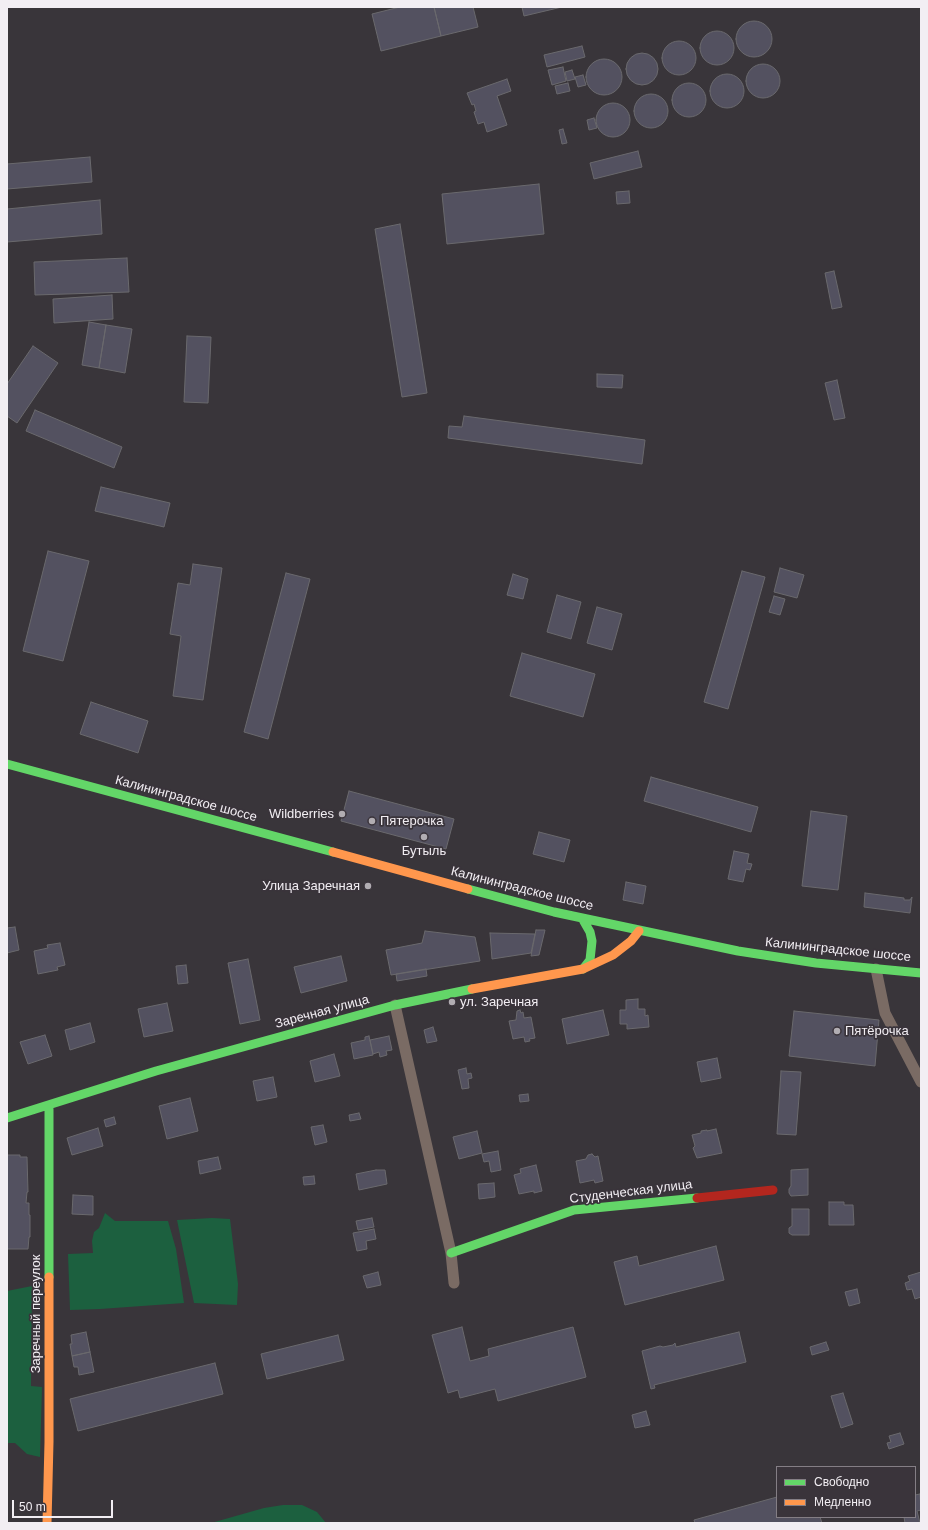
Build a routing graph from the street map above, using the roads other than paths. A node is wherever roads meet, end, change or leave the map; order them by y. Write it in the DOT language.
graph roads {
  1 [pos="7,764"];
  2 [pos="582,918"];
  3 [pos="639,931"];
  4 [pos="583,969"];
  5 [pos="876,969"];
  6 [pos="921,973"];
  7 [pos="395,1005"];
  8 [pos="921,1082"];
  9 [pos="49,1105"];
  10 [pos="7,1118"];
  11 [pos="773,1190"];
  12 [pos="450,1253"];
  13 [pos="454,1283"];
  14 [pos="46,1523"];
  1 -- 2 [label="main road, Калининградское шоссе"];
  2 -- 3 [label="main road, Калининградское шоссе"];
  2 -- 4 [label="main road"];
  3 -- 4 [label="main road, Заречная улица"];
  3 -- 5 [label="main road, Калининградское шоссе"];
  4 -- 7 [label="main road, Заречная улица"];
  5 -- 6 [label="main road, Калининградское шоссе"];
  5 -- 8 [label="street"];
  7 -- 9 [label="main road, Заречная улица"];
  7 -- 12 [label="street"];
  9 -- 10 [label="main road, Заречная улица"];
  9 -- 14 [label="main road, Заречный переулок"];
  11 -- 12 [label="main road, Студенческая улица"];
  12 -- 13 [label="street"];
}
